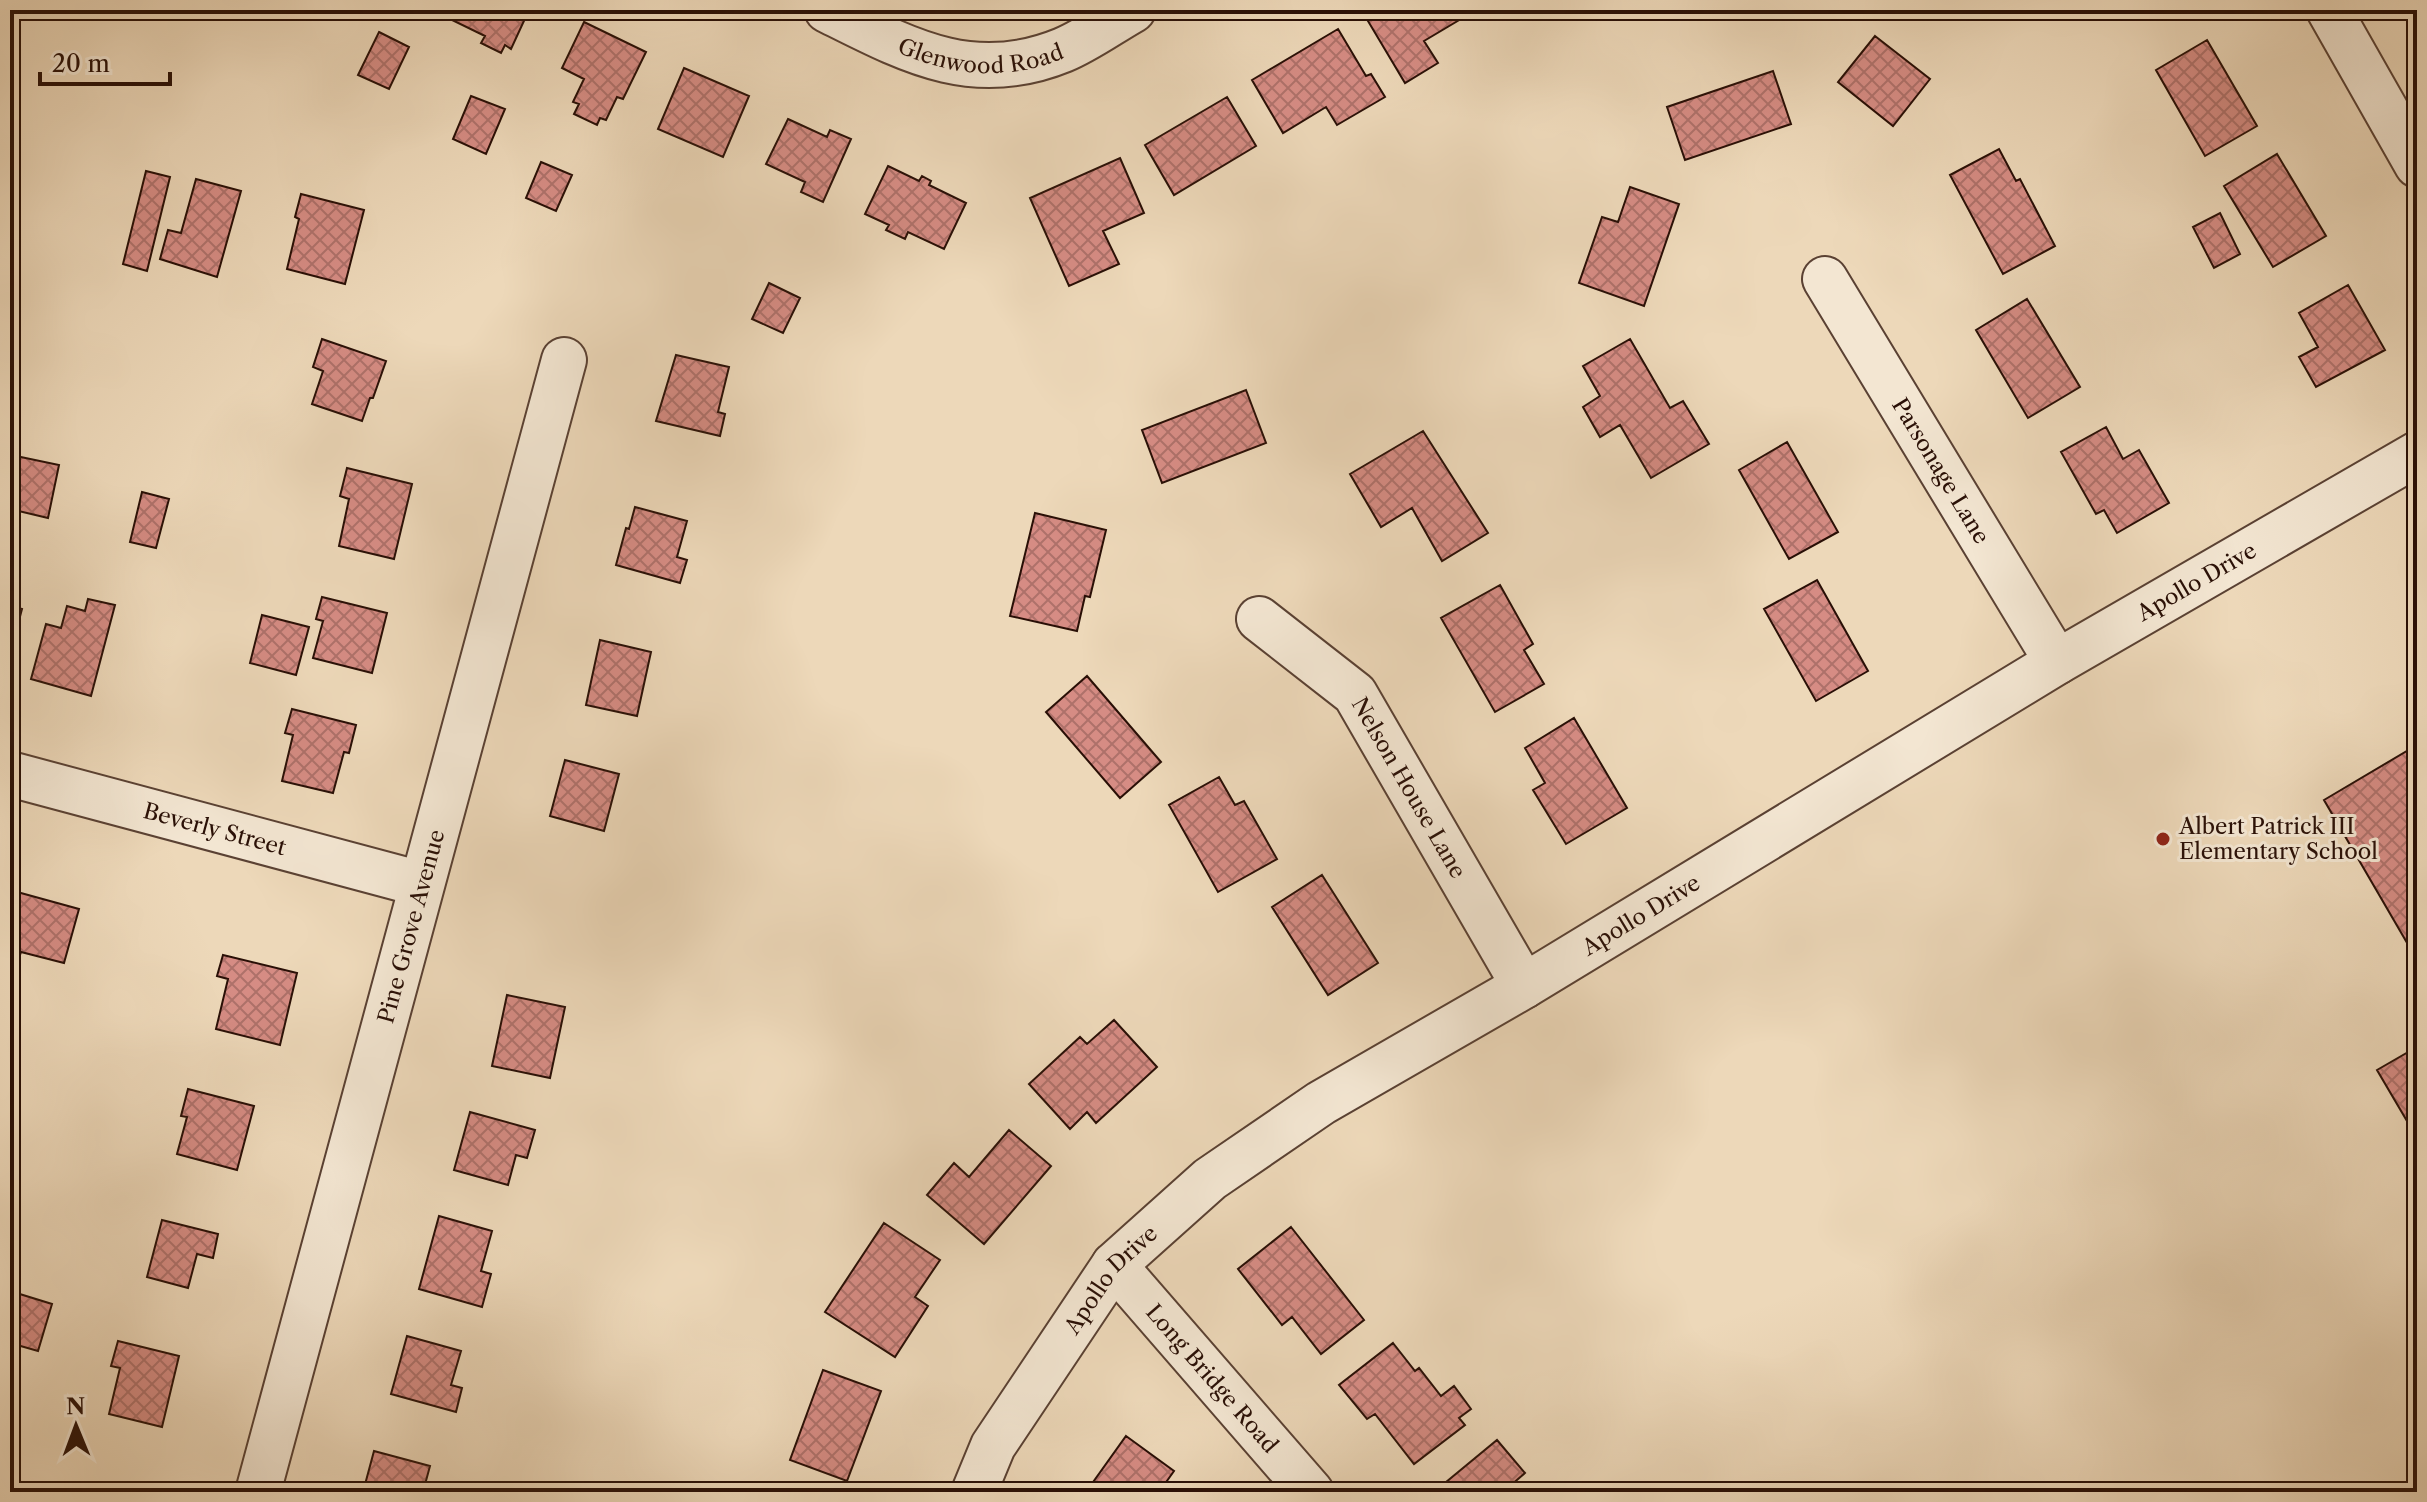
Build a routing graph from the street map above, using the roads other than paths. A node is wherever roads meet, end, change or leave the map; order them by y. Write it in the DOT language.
graph roads {
  1 [pos="827,10"];
  2 [pos="1133,10"];
  3 [pos="2329,10"];
  4 [pos="2417,165"];
  5 [pos="1825,279"];
  6 [pos="564,360"];
  7 [pos="2417,454"];
  8 [pos="1259,619"];
  9 [pos="2057,662"];
  10 [pos="10,774"];
  11 [pos="421,884"];
  12 [pos="1524,986"];
  13 [pos="1114,1265"];
  14 [pos="258,1492"];
  15 [pos="974,1492"];
  16 [pos="1311,1492"];
  1 -- 2 [label="street, Glenwood Road"];
  3 -- 4 [label="street"];
  5 -- 9 [label="street, Parsonage Lane"];
  6 -- 11 [label="street, Pine Grove Avenue"];
  7 -- 9 [label="street, Apollo Drive"];
  8 -- 12 [label="street, Nelson House Lane"];
  9 -- 12 [label="street, Apollo Drive"];
  10 -- 11 [label="street, Beverly Street"];
  11 -- 14 [label="street, Pine Grove Avenue"];
  12 -- 13 [label="street, Apollo Drive"];
  13 -- 15 [label="street, Apollo Drive"];
  13 -- 16 [label="street, Long Bridge Road"];
}
